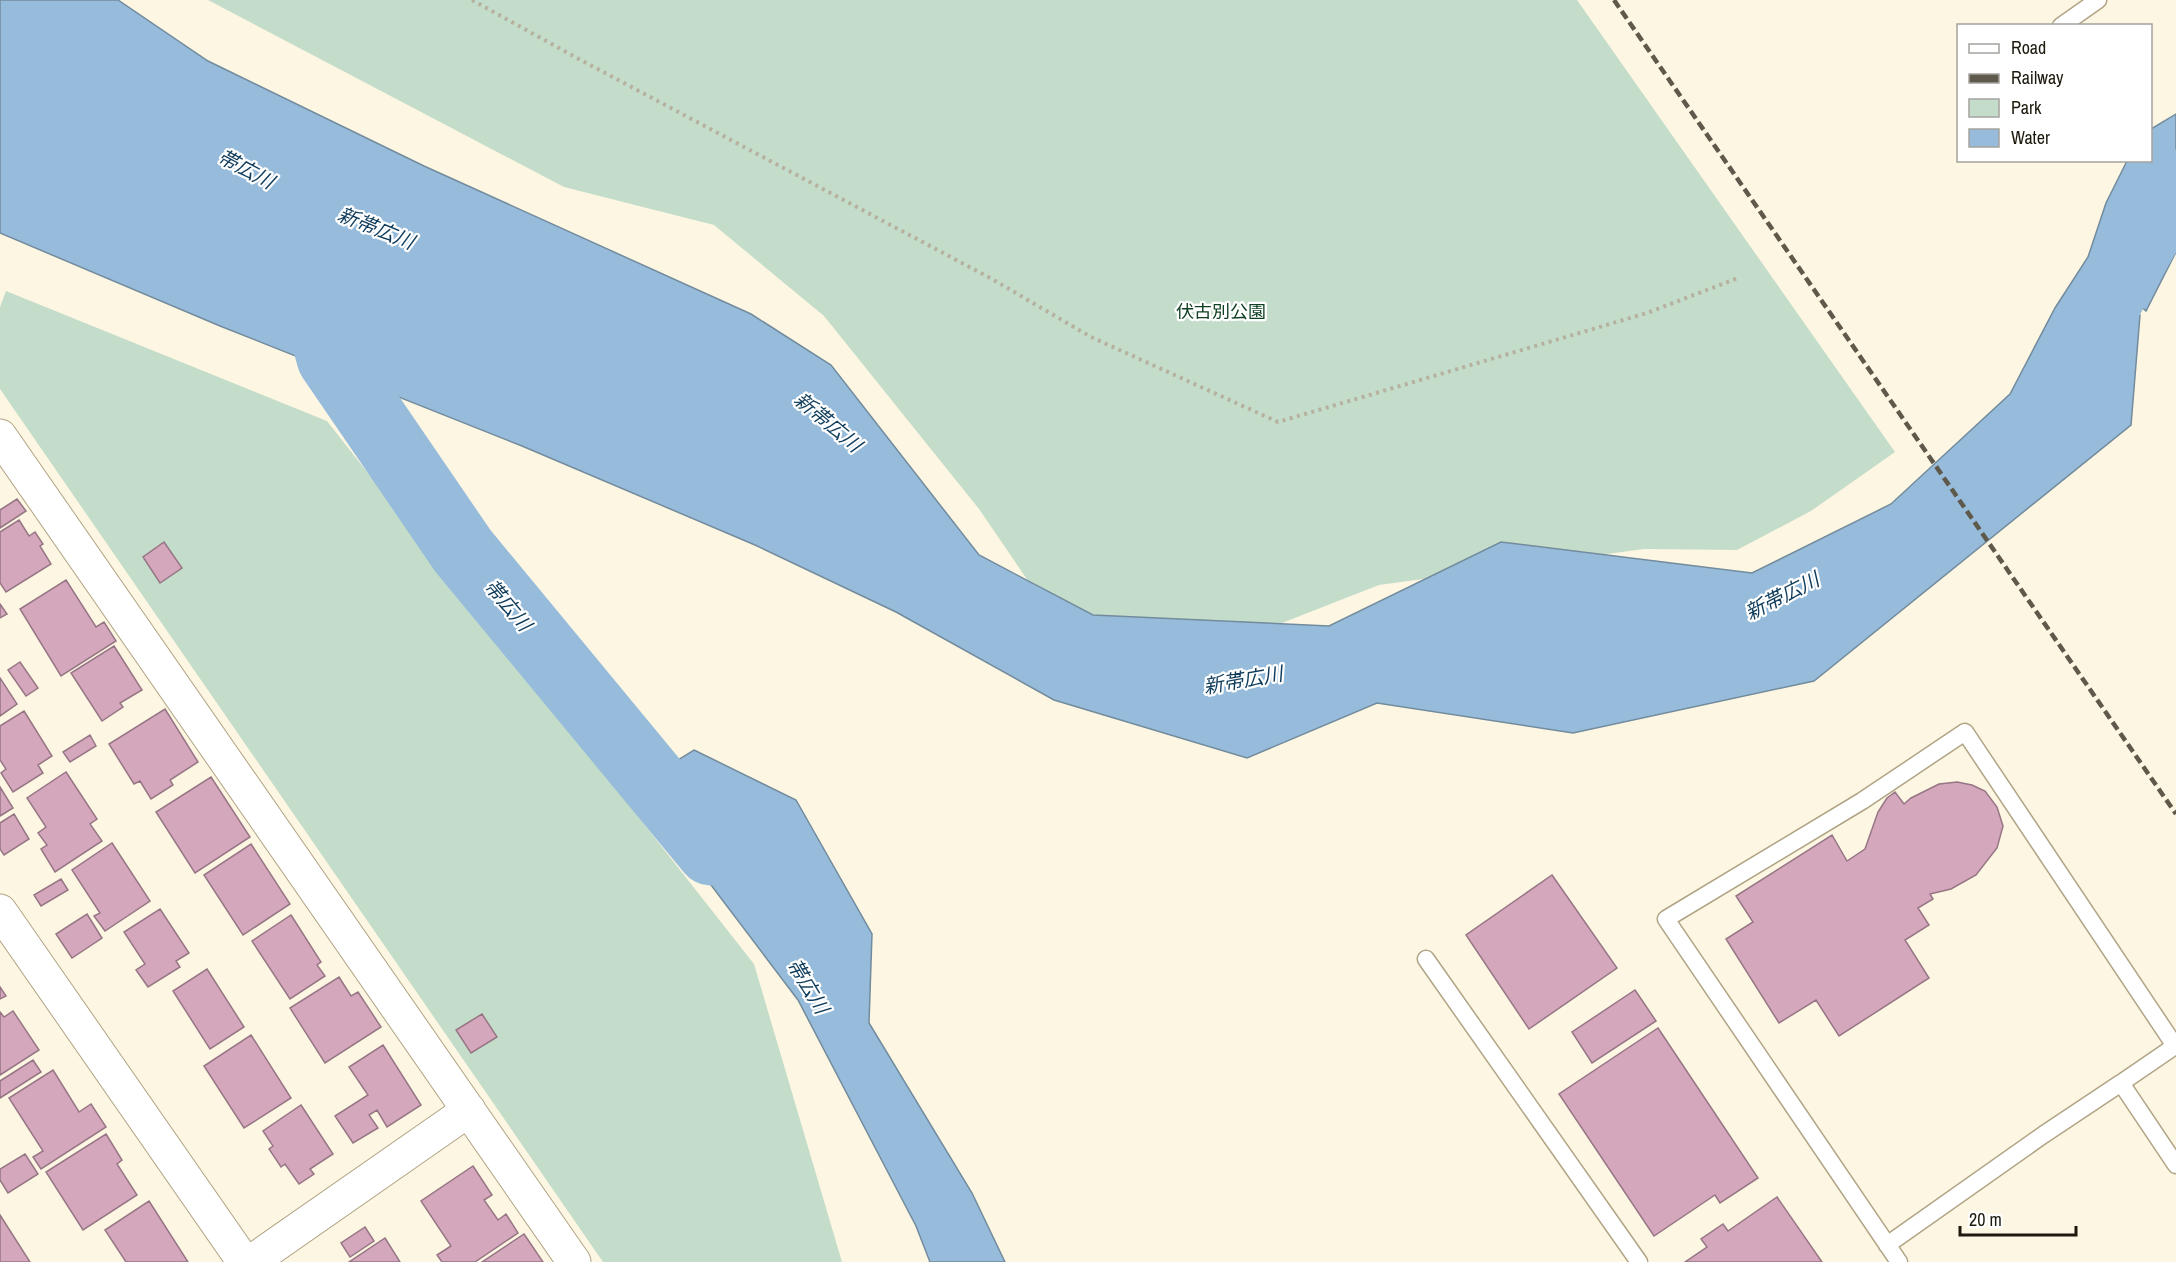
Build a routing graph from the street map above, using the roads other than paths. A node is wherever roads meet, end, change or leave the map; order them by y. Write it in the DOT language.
graph roads {
  1 [pos="2098,0"];
  2 [pos="2064,24"];
  3 [pos="0,436"];
  4 [pos="0,911"];
  5 [pos="1426,959"];
  6 [pos="2121,1083"];
  7 [pos="469,1110"];
  8 [pos="2176,1165"];
  9 [pos="1887,1245"];
  10 [pos="244,1262"];
  11 [pos="251,1262"];
  12 [pos="574,1262"];
  13 [pos="1639,1262"];
  14 [pos="1899,1262"];
  1 -- 2 [label="lane"];
  3 -- 7 [label="street"];
  4 -- 10 [label="street"];
  5 -- 13 [label="lane"];
  6 -- 8 [label="lane"];
  6 -- 9 [label="lane"];
  6 -- 9 [label="lane"];
  7 -- 11 [label="street"];
  7 -- 12 [label="street"];
  9 -- 14 [label="lane"];
}
